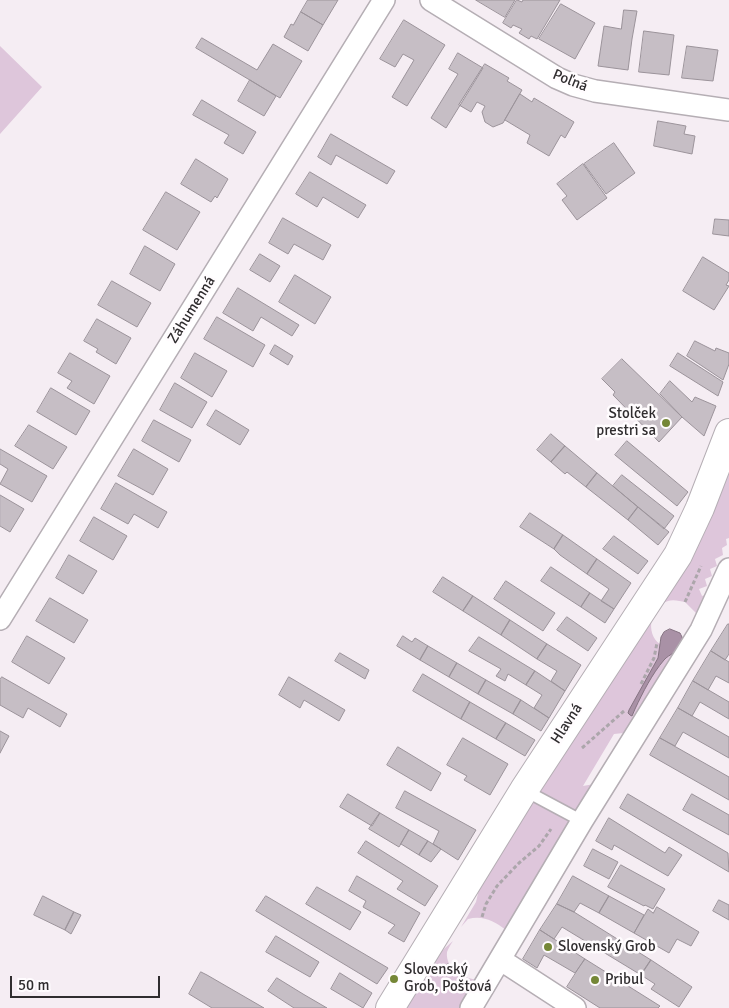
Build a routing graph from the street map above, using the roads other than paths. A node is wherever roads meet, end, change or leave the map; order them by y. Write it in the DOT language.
graph roads {
  1 [pos="384,0"];
  2 [pos="431,0"];
  3 [pos="729,110"];
  4 [pos="729,433"];
  5 [pos="729,569"];
  6 [pos="0,620"];
  7 [pos="524,790"];
  8 [pos="582,821"];
  9 [pos="501,960"];
  10 [pos="390,1008"];
  11 [pos="471,1008"];
  12 [pos="575,1008"];
  1 -- 6 [label="street, Záhumenná"];
  2 -- 3 [label="street, Poľná"];
  4 -- 7 [label="street, Hlavná"];
  5 -- 8 [label="street"];
  7 -- 8 [label="lane"];
  7 -- 10 [label="street, Hlavná"];
  8 -- 9 [label="street"];
  9 -- 11 [label="street"];
  9 -- 12 [label="street"];
}
